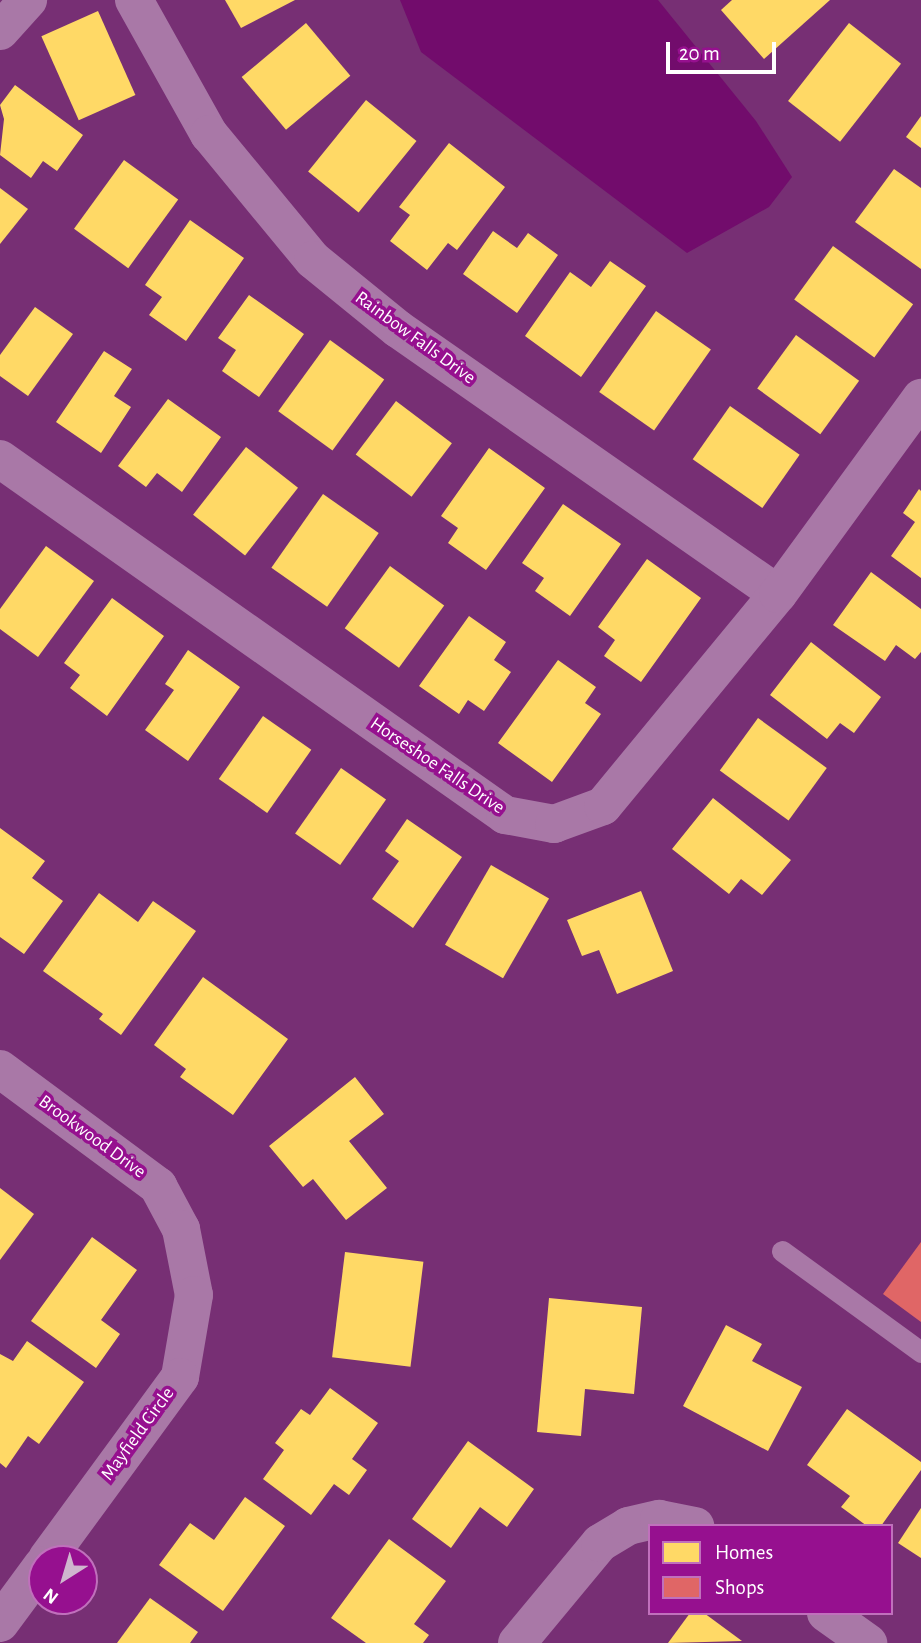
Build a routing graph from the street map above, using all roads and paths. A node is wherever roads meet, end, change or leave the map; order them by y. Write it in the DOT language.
graph roads {
  1 [pos="28,0"];
  2 [pos="134,0"];
  3 [pos="0,31"];
  4 [pos="921,398"];
  5 [pos="0,460"];
  6 [pos="778,594"];
  7 [pos="0,1069"];
  8 [pos="782,1251"];
  9 [pos="194,1295"];
  10 [pos="921,1352"];
  11 [pos="683,1524"];
  12 [pos="57,1545"];
  13 [pos="28,1585"];
  14 [pos="829,1615"];
  15 [pos="0,1623"];
  16 [pos="517,1643"];
  17 [pos="868,1643"];
  1 -- 3 [label="street"];
  2 -- 6 [label="street, Rainbow Falls Drive"];
  4 -- 6 [label="street, Horseshoe Falls Drive"];
  5 -- 6 [label="street, Horseshoe Falls Drive"];
  7 -- 9 [label="street, Brookwood Drive"];
  8 -- 10 [label="lane"];
  9 -- 12 [label="street, Mayfield Circle"];
  11 -- 16 [label="street"];
  13 -- 15 [label="street"];
  14 -- 17 [label="street"];
}
